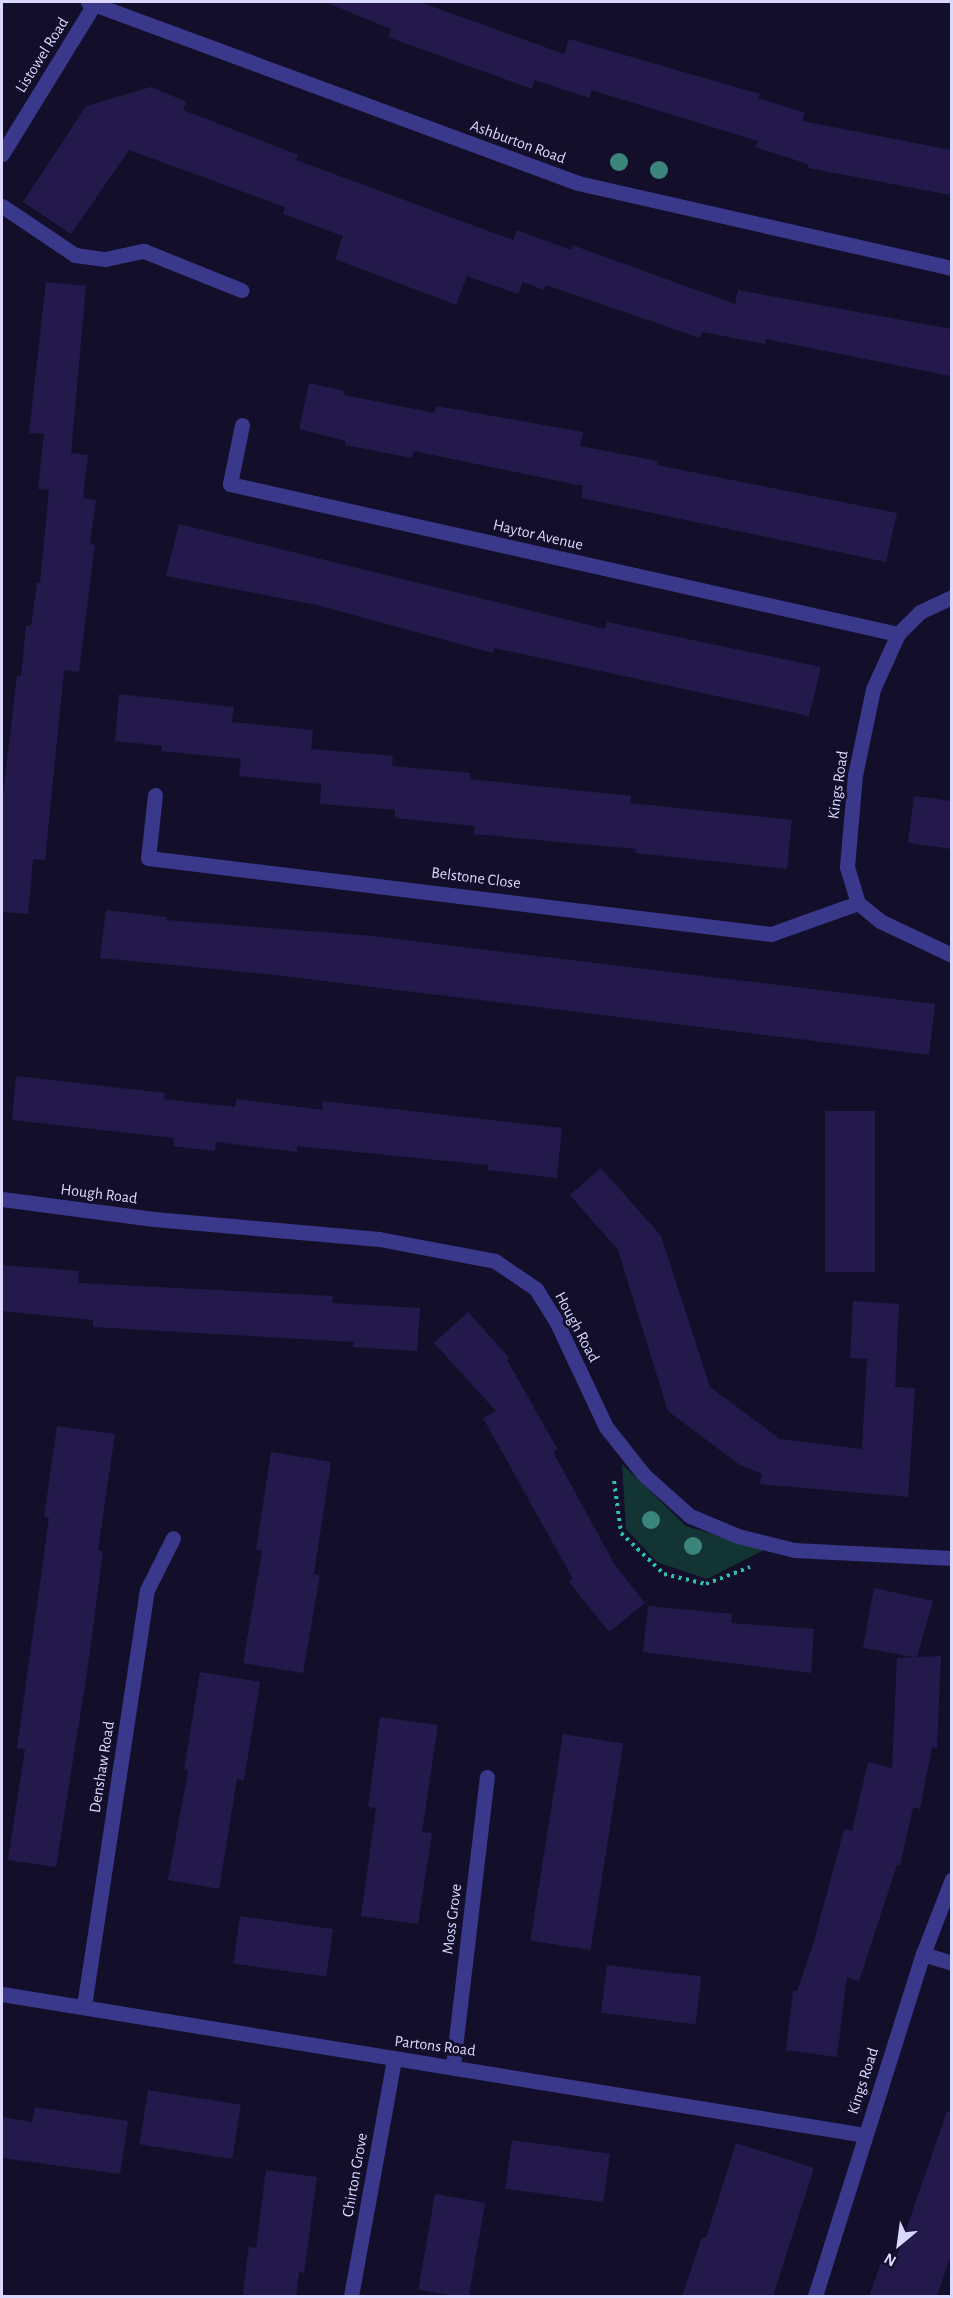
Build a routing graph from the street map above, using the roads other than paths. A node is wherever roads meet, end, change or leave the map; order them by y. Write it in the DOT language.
graph roads {
  1 [pos="91,4"];
  2 [pos="2,154"];
  3 [pos="2,206"];
  4 [pos="951,268"];
  5 [pos="241,290"];
  6 [pos="242,424"];
  7 [pos="951,597"];
  8 [pos="898,634"];
  9 [pos="155,795"];
  10 [pos="858,903"];
  11 [pos="951,955"];
  12 [pos="2,1199"];
  13 [pos="173,1538"];
  14 [pos="951,1558"];
  15 [pos="487,1777"];
  16 [pos="951,1879"];
  17 [pos="923,1954"];
  18 [pos="951,1963"];
  19 [pos="2,1994"];
  20 [pos="84,2006"];
  21 [pos="394,2060"];
  22 [pos="453,2065"];
  23 [pos="865,2135"];
  24 [pos="351,2296"];
  25 [pos="815,2296"];
  1 -- 2 [label="street, Listowel Road"];
  1 -- 4 [label="street, Ashburton Road"];
  3 -- 5 [label="street"];
  6 -- 8 [label="street, Haytor Avenue"];
  7 -- 8 [label="street, Kings Road"];
  8 -- 10 [label="street, Kings Road"];
  9 -- 10 [label="street, Belstone Close"];
  10 -- 11 [label="street"];
  12 -- 14 [label="street, Hough Road"];
  13 -- 20 [label="street, Denshaw Road"];
  15 -- 22 [label="street, Moss Grove"];
  16 -- 17 [label="street, Kings Road"];
  17 -- 18 [label="street"];
  17 -- 23 [label="street, Kings Road"];
  19 -- 20 [label="street, Partons Road"];
  20 -- 21 [label="street, Partons Road"];
  21 -- 22 [label="street, Partons Road"];
  21 -- 24 [label="street, Chirton Grove"];
  22 -- 23 [label="street, Partons Road"];
  23 -- 25 [label="street, Kings Road"];
}
